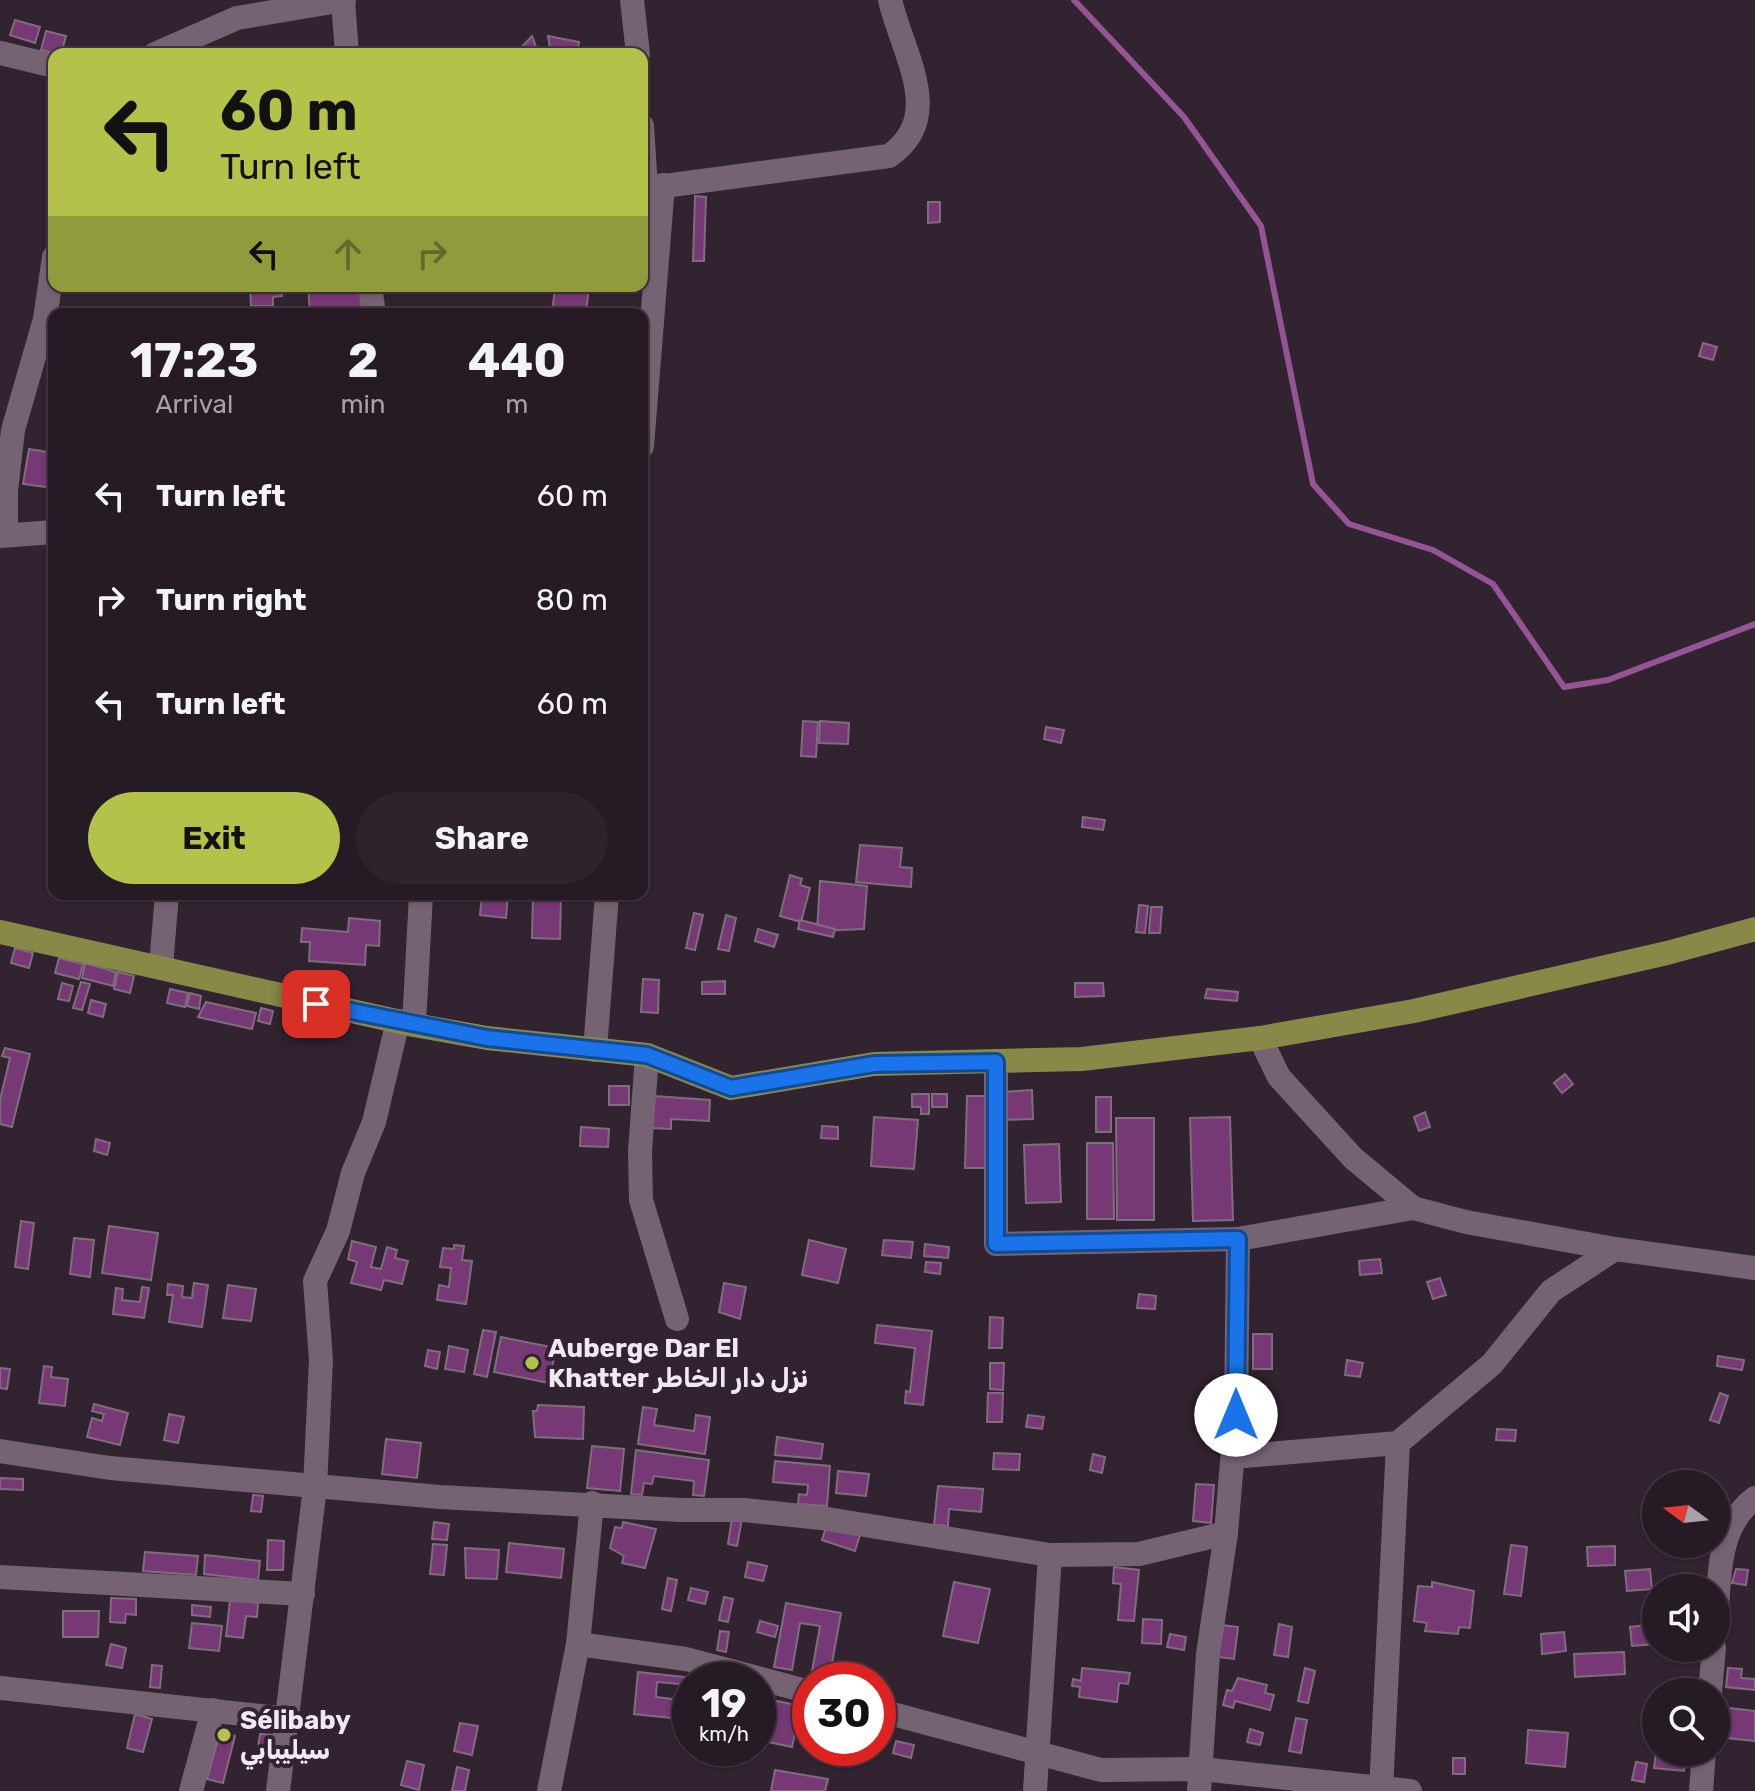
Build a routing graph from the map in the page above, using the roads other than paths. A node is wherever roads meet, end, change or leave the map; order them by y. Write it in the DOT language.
graph roads {
  1 [pos="343,0"];
  2 [pos="632,0"];
  3 [pos="890,0"];
  4 [pos="169,48"];
  5 [pos="347,48"];
  6 [pos="637,48"];
  7 [pos="0,53"];
  8 [pos="48,65"];
  9 [pos="650,187"];
  10 [pos="648,252"];
  11 [pos="49,292"];
  12 [pos="48,532"];
  13 [pos="3,536"];
  14 [pos="166,900"];
  15 [pos="420,900"];
  16 [pos="607,900"];
  17 [pos="1753,931"];
  18 [pos="0,932"];
  19 [pos="161,966"];
  20 [pos="406,1023"];
  21 [pos="1260,1038"];
  22 [pos="595,1050"];
  23 [pos="647,1055"];
  24 [pos="996,1062"];
  25 [pos="1413,1208"];
  26 [pos="1238,1239"];
  27 [pos="1615,1249"];
  28 [pos="1755,1268"];
  29 [pos="677,1319"];
  30 [pos="1398,1443"];
  31 [pos="0,1451"];
  32 [pos="1233,1457"];
  33 [pos="315,1487"];
  34 [pos="1755,1498"];
  35 [pos="592,1503"];
  36 [pos="1226,1533"];
  37 [pos="1050,1555"];
  38 [pos="1720,1574"];
  39 [pos="0,1577"];
  40 [pos="303,1594"];
  41 [pos="578,1644"];
  42 [pos="792,1687"];
  43 [pos="0,1688"];
  44 [pos="213,1710"];
  45 [pos="896,1715"];
  46 [pos="288,1719"];
  47 [pos="1038,1753"];
  48 [pos="1703,1766"];
  49 [pos="1200,1780"];
  50 [pos="1382,1790"];
  51 [pos="191,1791"];
  52 [pos="278,1791"];
  53 [pos="549,1791"];
  54 [pos="1035,1791"];
  55 [pos="1410,1791"];
  56 [pos="1701,1791"];
  1 -- 4 [label="street"];
  1 -- 5 [label="street"];
  2 -- 6 [label="street"];
  3 -- 9 [label="street"];
  7 -- 8 [label="street"];
  9 -- 10 [label="street"];
  11 -- 13 [label="street"];
  12 -- 13 [label="street"];
  14 -- 19 [label="street"];
  15 -- 20 [label="street"];
  16 -- 22 [label="street"];
  17 -- 21 [label="main road"];
  18 -- 19 [label="main road"];
  19 -- 20 [label="main road"];
  20 -- 22 [label="main road"];
  20 -- 33 [label="street"];
  21 -- 24 [label="main road"];
  21 -- 25 [label="street"];
  22 -- 23 [label="main road"];
  23 -- 24 [label="main road"];
  23 -- 29 [label="street"];
  24 -- 26 [label="street"];
  25 -- 26 [label="street"];
  25 -- 27 [label="street"];
  26 -- 32 [label="street"];
  27 -- 28 [label="street"];
  27 -- 30 [label="street"];
  30 -- 32 [label="street"];
  30 -- 50 [label="street"];
  31 -- 33 [label="street"];
  32 -- 36 [label="street"];
  33 -- 35 [label="street"];
  33 -- 40 [label="street"];
  34 -- 38 [label="street"];
  35 -- 37 [label="street"];
  35 -- 41 [label="street"];
  36 -- 37 [label="street"];
  36 -- 49 [label="street"];
  37 -- 47 [label="street"];
  39 -- 40 [label="street"];
  40 -- 46 [label="street"];
  41 -- 42 [label="street"];
  41 -- 53 [label="street"];
  43 -- 44 [label="street"];
  44 -- 46 [label="street"];
  44 -- 51 [label="street"];
  45 -- 47 [label="street"];
  46 -- 52 [label="street"];
  47 -- 49 [label="street"];
  47 -- 54 [label="street"];
  48 -- 56 [label="street"];
  49 -- 50 [label="street"];
  50 -- 55 [label="street"];
}
